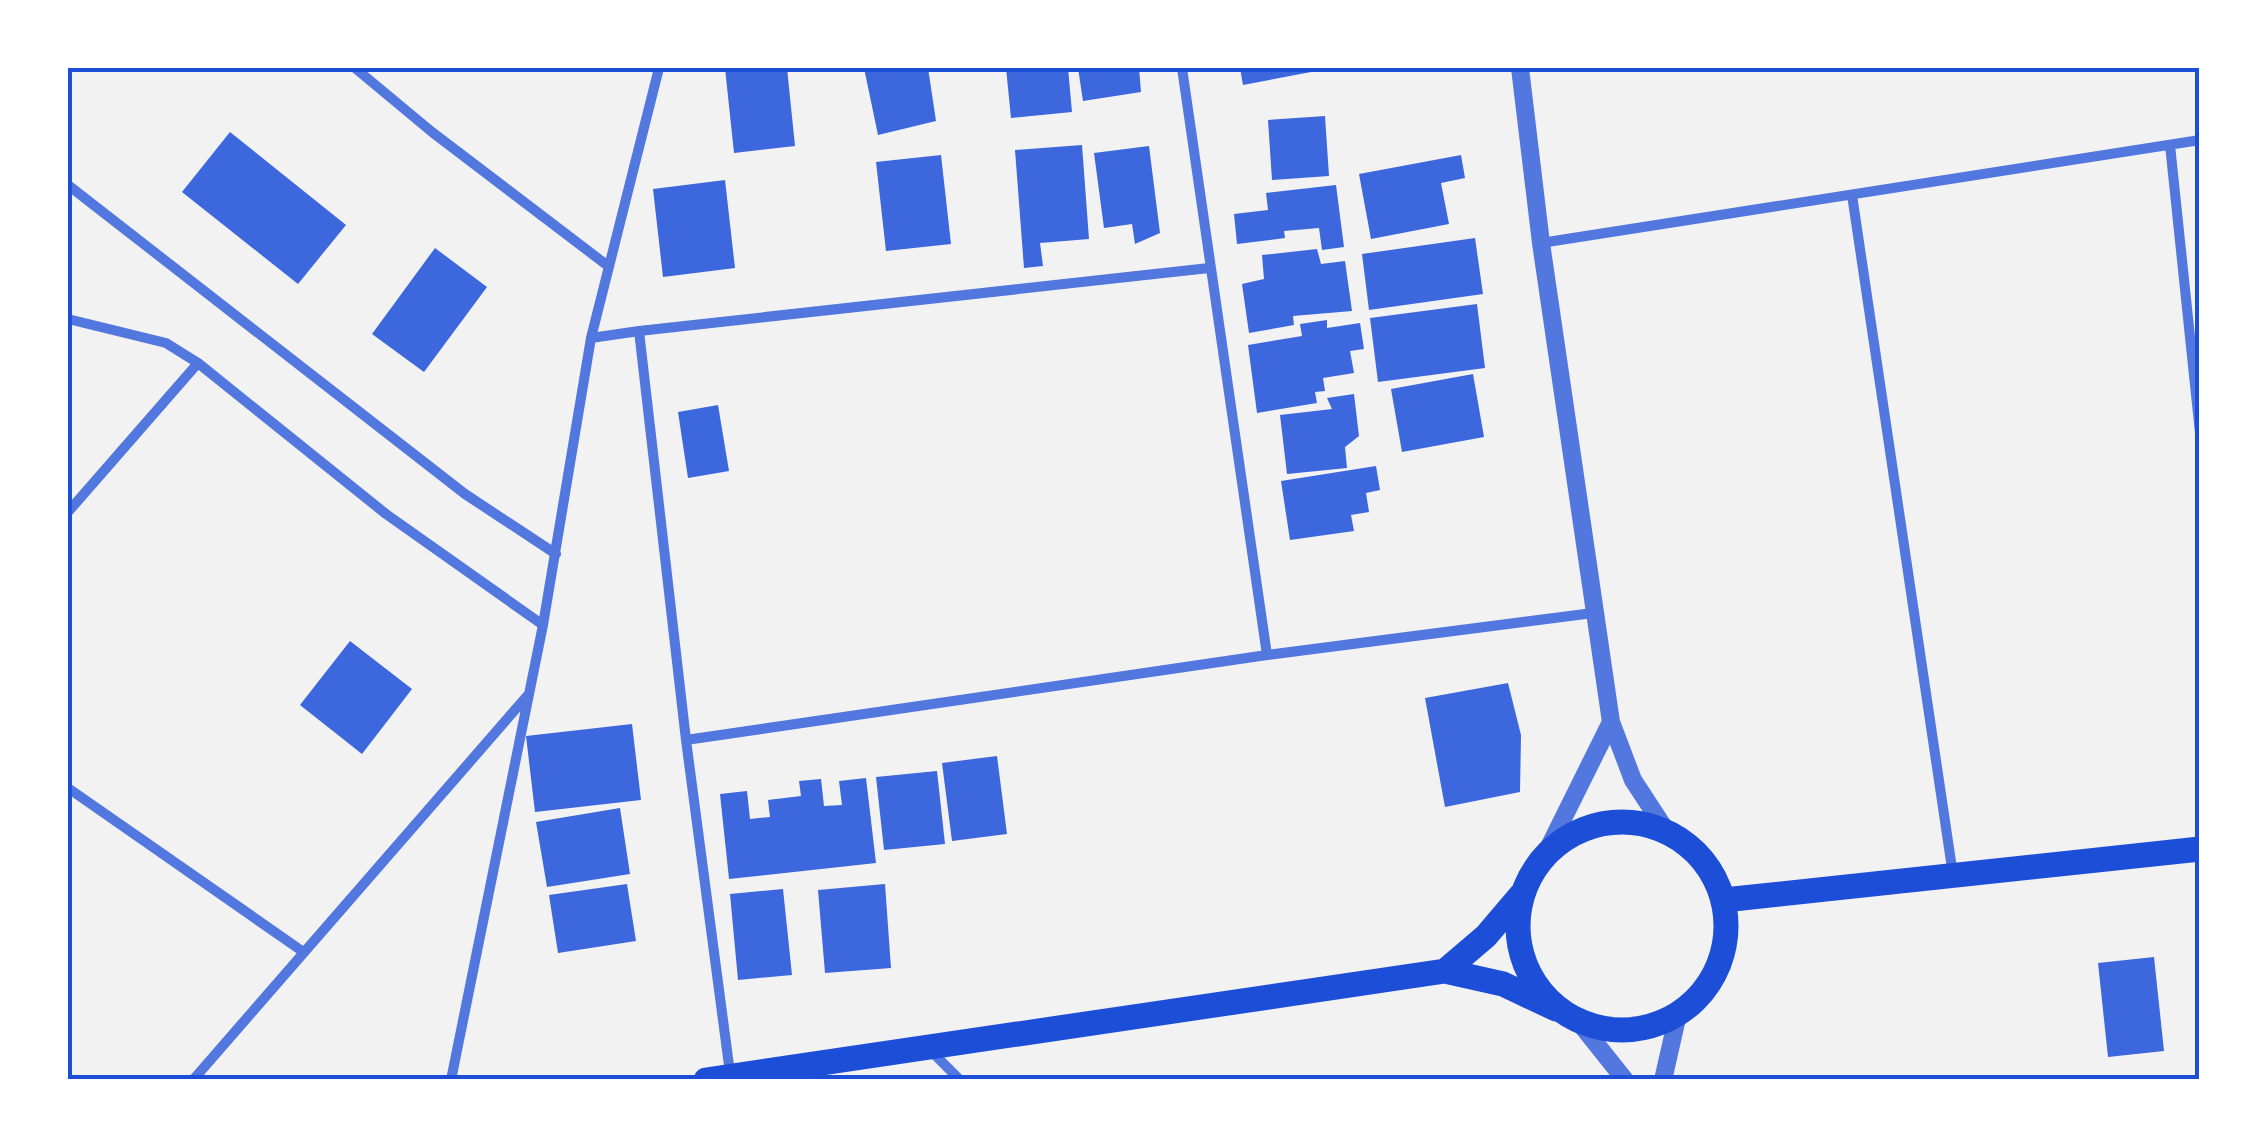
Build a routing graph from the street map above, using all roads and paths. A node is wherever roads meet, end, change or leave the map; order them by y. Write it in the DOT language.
graph roads {
  1 [pos="355,68"];
  2 [pos="659,68"];
  3 [pos="1182,68"];
  4 [pos="1520,68"];
  5 [pos="2200,140"];
  6 [pos="2170,144"];
  7 [pos="68,185"];
  8 [pos="1852,196"];
  9 [pos="1541,243"];
  10 [pos="608,266"];
  11 [pos="1209,268"];
  12 [pos="68,320"];
  13 [pos="639,331"];
  14 [pos="591,338"];
  15 [pos="198,362"];
  16 [pos="2200,433"];
  17 [pos="68,512"];
  18 [pos="556,554"];
  19 [pos="1593,614"];
  20 [pos="543,626"];
  21 [pos="1267,655"];
  22 [pos="529,694"];
  23 [pos="1611,722"];
  24 [pos="686,740"];
  25 [pos="68,788"];
  26 [pos="1665,829"];
  27 [pos="2200,849"];
  28 [pos="1546,853"];
  29 [pos="1953,876"];
  30 [pos="1520,896"];
  31 [pos="1724,900"];
  32 [pos="302,951"];
  33 [pos="1445,970"];
  34 [pos="1678,1014"];
  35 [pos="1567,1015"];
  36 [pos="926,1046"];
  37 [pos="718,1077"];
  38 [pos="193,1080"];
  39 [pos="451,1080"];
  40 [pos="960,1080"];
  41 [pos="1625,1080"];
  42 [pos="1663,1080"];
  1 -- 10 [label="street"];
  2 -- 10 [label="street"];
  3 -- 11 [label="street"];
  4 -- 9 [label="street"];
  5 -- 6 [label="street"];
  6 -- 8 [label="street"];
  6 -- 16 [label="street"];
  7 -- 18 [label="street"];
  8 -- 9 [label="street"];
  8 -- 29 [label="street"];
  9 -- 19 [label="street"];
  10 -- 14 [label="street"];
  11 -- 13 [label="street"];
  11 -- 21 [label="street"];
  12 -- 15 [label="street"];
  13 -- 14 [label="street"];
  13 -- 24 [label="street"];
  14 -- 18 [label="street"];
  15 -- 17 [label="street"];
  15 -- 20 [label="street"];
  18 -- 20 [label="street"];
  19 -- 21 [label="street"];
  19 -- 23 [label="street"];
  20 -- 22 [label="street"];
  21 -- 24 [label="street"];
  22 -- 32 [label="street"];
  22 -- 39 [label="street"];
  23 -- 26 [label="street"];
  23 -- 28 [label="street"];
  24 -- 37 [label="street"];
  25 -- 32 [label="street"];
  26 -- 28 [label="main road"];
  26 -- 31 [label="main road"];
  27 -- 29 [label="main road"];
  28 -- 30 [label="main road"];
  29 -- 31 [label="main road"];
  30 -- 33 [label="main road"];
  30 -- 35 [label="main road"];
  31 -- 34 [label="main road"];
  32 -- 38 [label="street"];
  33 -- 35 [label="main road"];
  33 -- 36 [label="main road"];
  34 -- 35 [label="main road"];
  34 -- 42 [label="street"];
  35 -- 41 [label="street"];
  36 -- 37 [label="main road"];
  36 -- 40 [label="street"];
}
